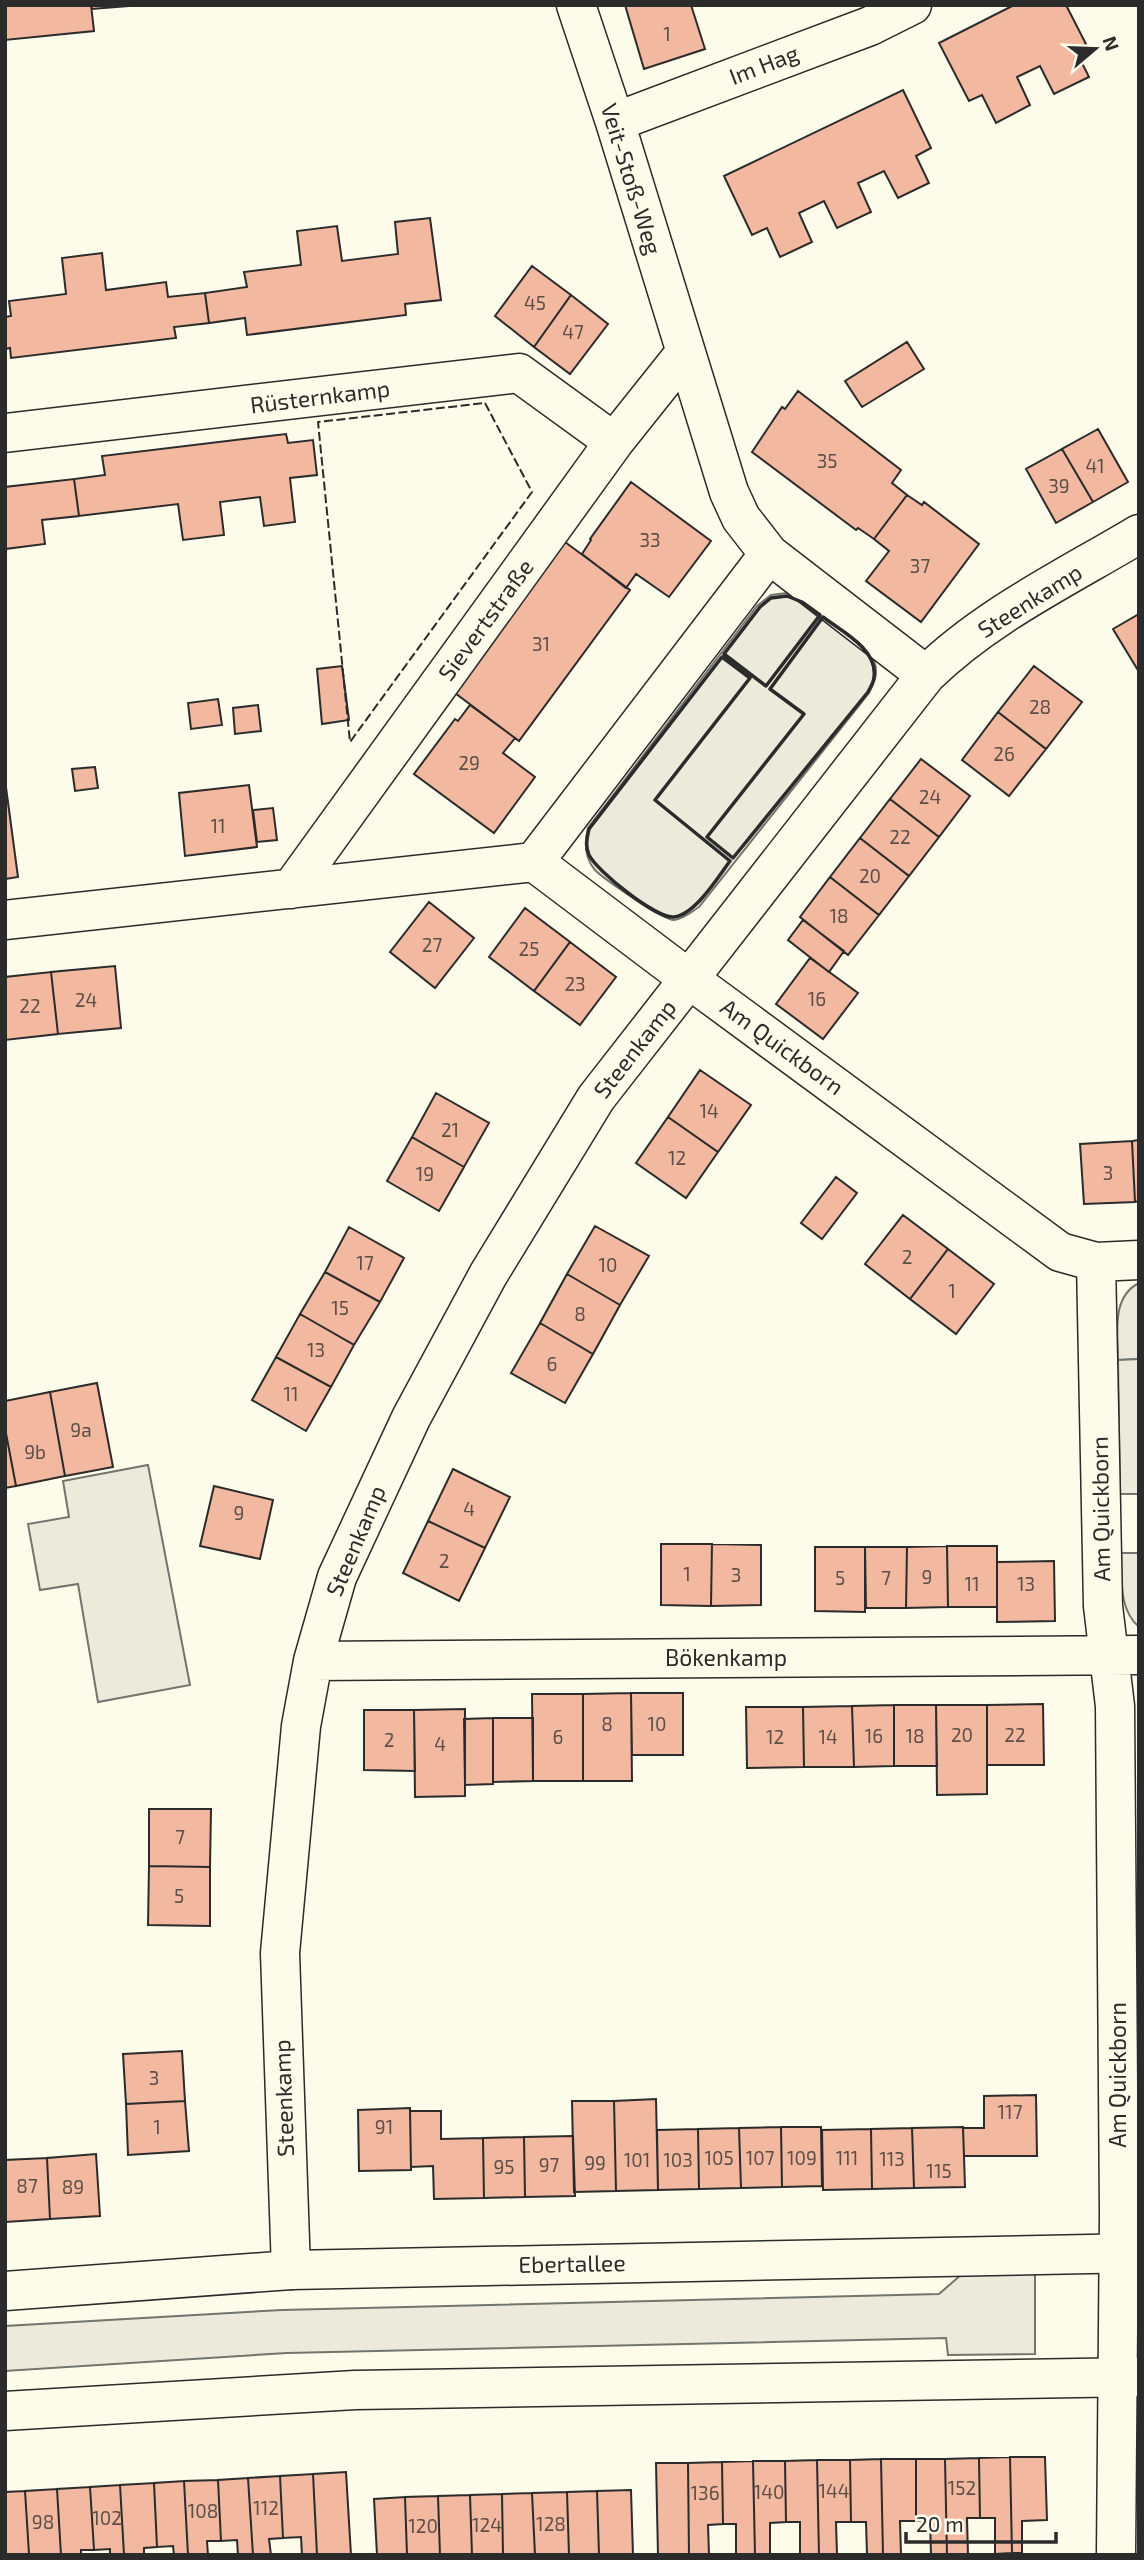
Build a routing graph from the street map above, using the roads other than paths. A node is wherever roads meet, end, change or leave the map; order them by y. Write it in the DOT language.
graph roads {
  1 [pos="576,5"];
  2 [pos="912,5"];
  3 [pos="615,122"];
  4 [pos="685,353"];
  5 [pos="5,433"];
  6 [pos="614,442"];
  7 [pos="1139,534"];
  8 [pos="769,554"];
  9 [pos="926,676"];
  10 [pos="534,862"];
  11 [pos="291,889"];
  12 [pos="5,920"];
  13 [pos="689,979"];
  14 [pos="1139,1260"];
  15 [pos="1096,1262"];
  16 [pos="1124,1656"];
  17 [pos="313,1661"];
  18 [pos="1128,2253"];
  19 [pos="291,2270"];
  20 [pos="5,2291"];
  21 [pos="1127,2377"];
  22 [pos="5,2411"];
  23 [pos="1116,2555"];
  1 -- 3 [label="street, Veit-Stoß-Weg"];
  2 -- 3 [label="street, Im Hag"];
  3 -- 4 [label="street, Veit-Stoß-Weg"];
  4 -- 6 [label="street, Sievertstraße"];
  4 -- 8 [label="street"];
  5 -- 6 [label="street, Rüsternkamp"];
  6 -- 11 [label="street, Sievertstraße"];
  7 -- 9 [label="street, Steenkamp"];
  8 -- 9 [label="street"];
  8 -- 10 [label="street"];
  9 -- 13 [label="street, Steenkamp"];
  10 -- 11 [label="street"];
  10 -- 13 [label="street, Steenkamp"];
  11 -- 12 [label="street"];
  13 -- 15 [label="street, Am Quickborn"];
  13 -- 17 [label="street, Steenkamp"];
  14 -- 15 [label="street"];
  15 -- 16 [label="street, Am Quickborn"];
  16 -- 17 [label="street, Bökenkamp"];
  16 -- 18 [label="street, Am Quickborn"];
  17 -- 19 [label="street, Steenkamp"];
  18 -- 19 [label="street, Ebertallee"];
  18 -- 21 [label="street, Am Quickborn"];
  19 -- 20 [label="street, Ebertallee"];
  21 -- 22 [label="street"];
  21 -- 23 [label="street, Am Quickborn"];
}
